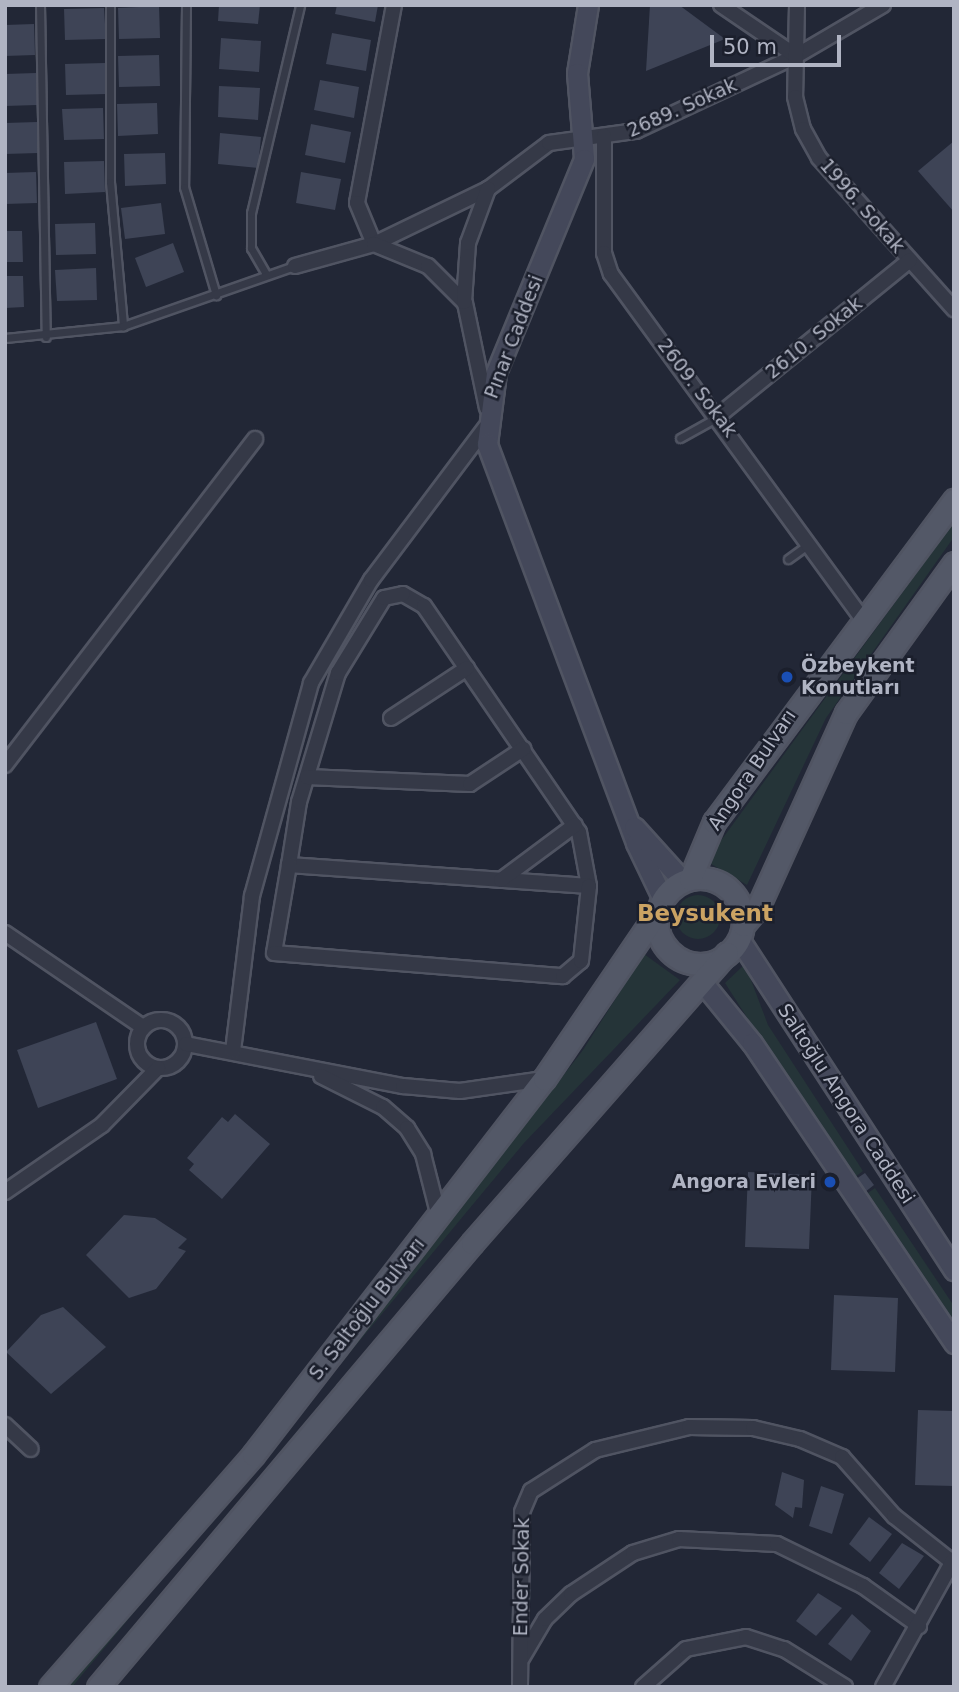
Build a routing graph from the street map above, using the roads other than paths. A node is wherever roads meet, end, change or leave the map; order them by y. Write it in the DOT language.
graph roads {
  1 [pos="40,5"];
  2 [pos="110,5"];
  3 [pos="186,5"];
  4 [pos="300,5"];
  5 [pos="394,5"];
  6 [pos="588,5"];
  7 [pos="721,5"];
  8 [pos="797,5"];
  9 [pos="883,5"];
  10 [pos="796,56"];
  11 [pos="596,136"];
  12 [pos="488,189"];
  13 [pos="374,244"];
  14 [pos="910,260"];
  15 [pos="295,266"];
  16 [pos="266,274"];
  17 [pos="216,295"];
  18 [pos="464,303"];
  19 [pos="954,309"];
  20 [pos="123,326"];
  21 [pos="46,337"];
  22 [pos="5,338"];
  23 [pos="718,416"];
  24 [pos="486,418"];
  25 [pos="680,438"];
  26 [pos="256,439"];
  27 [pos="954,500"];
  28 [pos="811,543"];
  29 [pos="788,559"];
  30 [pos="954,563"];
  31 [pos="371,580"];
  32 [pos="387,595"];
  33 [pos="861,617"];
  34 [pos="467,668"];
  35 [pos="391,718"];
  36 [pos="523,749"];
  37 [pos="5,765"];
  38 [pos="307,776"];
  39 [pos="628,821"];
  40 [pos="575,825"];
  41 [pos="289,865"];
  42 [pos="501,880"];
  43 [pos="686,880"];
  44 [pos="589,886"];
  45 [pos="661,905"];
  46 [pos="5,933"];
  47 [pos="736,939"];
  48 [pos="704,983"];
  49 [pos="143,1027"];
  50 [pos="186,1044"];
  51 [pos="233,1051"];
  52 [pos="158,1068"];
  53 [pos="304,1068"];
  54 [pos="544,1079"];
  55 [pos="5,1192"];
  56 [pos="439,1217"];
  57 [pos="954,1270"];
  58 [pos="954,1343"];
  59 [pos="5,1425"];
  60 [pos="31,1450"];
  61 [pos="953,1560"];
  62 [pos="919,1626"];
  63 [pos="521,1659"];
  64 [pos="50,1687"];
  65 [pos="98,1687"];
  66 [pos="520,1687"];
  67 [pos="643,1687"];
  68 [pos="845,1687"];
  69 [pos="883,1687"];
  1 -- 21 [label="lane"];
  2 -- 20 [label="lane"];
  3 -- 17 [label="lane"];
  4 -- 16 [label="lane"];
  5 -- 13 [label="street"];
  6 -- 11 [label="street, Pınar Caddesi"];
  7 -- 10 [label="street"];
  8 -- 10 [label="street, 1996. Sokak"];
  9 -- 10 [label="street, 2689. Sokak"];
  10 -- 11 [label="street, 2689. Sokak"];
  10 -- 14 [label="street, 1996. Sokak"];
  11 -- 12 [label="street, 2689. Sokak"];
  11 -- 23 [label="street, 2609. Sokak"];
  11 -- 24 [label="street, Pınar Caddesi"];
  12 -- 13 [label="street, 2689. Sokak"];
  12 -- 18 [label="street"];
  13 -- 15 [label="street, 2689. Sokak"];
  13 -- 18 [label="street"];
  14 -- 19 [label="street, 1996. Sokak"];
  14 -- 23 [label="street, 2610. Sokak"];
  15 -- 16 [label="lane"];
  16 -- 17 [label="lane"];
  17 -- 20 [label="lane"];
  18 -- 24 [label="street"];
  20 -- 21 [label="lane"];
  21 -- 22 [label="lane"];
  23 -- 25 [label="lane"];
  23 -- 28 [label="street, 2609. Sokak"];
  24 -- 31 [label="street"];
  24 -- 39 [label="street"];
  26 -- 37 [label="street"];
  27 -- 33 [label="main road, Angora Bulvarı"];
  28 -- 29 [label="lane"];
  28 -- 33 [label="street, 2609. Sokak"];
  30 -- 47 [label="main road"];
  31 -- 32 [label="street"];
  31 -- 51 [label="street"];
  32 -- 34 [label="street"];
  32 -- 38 [label="street"];
  33 -- 43 [label="main road, Angora Bulvarı"];
  34 -- 35 [label="street"];
  34 -- 36 [label="street"];
  36 -- 38 [label="street"];
  36 -- 40 [label="street"];
  38 -- 41 [label="street"];
  39 -- 43 [label="street"];
  39 -- 45 [label="street"];
  40 -- 42 [label="street"];
  40 -- 44 [label="street"];
  41 -- 42 [label="street"];
  41 -- 44 [label="street"];
  42 -- 44 [label="street"];
  43 -- 45 [label="main road"];
  43 -- 47 [label="main road"];
  45 -- 47 [label="main road"];
  45 -- 54 [label="main road, S. Saltoğlu Bulvarı"];
  46 -- 49 [label="street"];
  47 -- 48 [label="main road, S. Saltoğlu Bulvarı"];
  47 -- 57 [label="street, Saltoğlu Angora Caddesi"];
  48 -- 58 [label="street"];
  48 -- 65 [label="main road, S. Saltoğlu Bulvarı"];
  49 -- 50 [label="street"];
  49 -- 52 [label="street"];
  50 -- 51 [label="street"];
  50 -- 52 [label="street"];
  51 -- 53 [label="street"];
  52 -- 55 [label="street"];
  53 -- 54 [label="street"];
  53 -- 56 [label="street"];
  54 -- 56 [label="main road, S. Saltoğlu Bulvarı"];
  56 -- 64 [label="main road, S. Saltoğlu Bulvarı"];
  59 -- 60 [label="street"];
  61 -- 62 [label="street"];
  61 -- 63 [label="street, Ender Sokak"];
  62 -- 63 [label="street"];
  62 -- 69 [label="street"];
  63 -- 66 [label="street, Ender Sokak"];
  67 -- 68 [label="street"];
}
